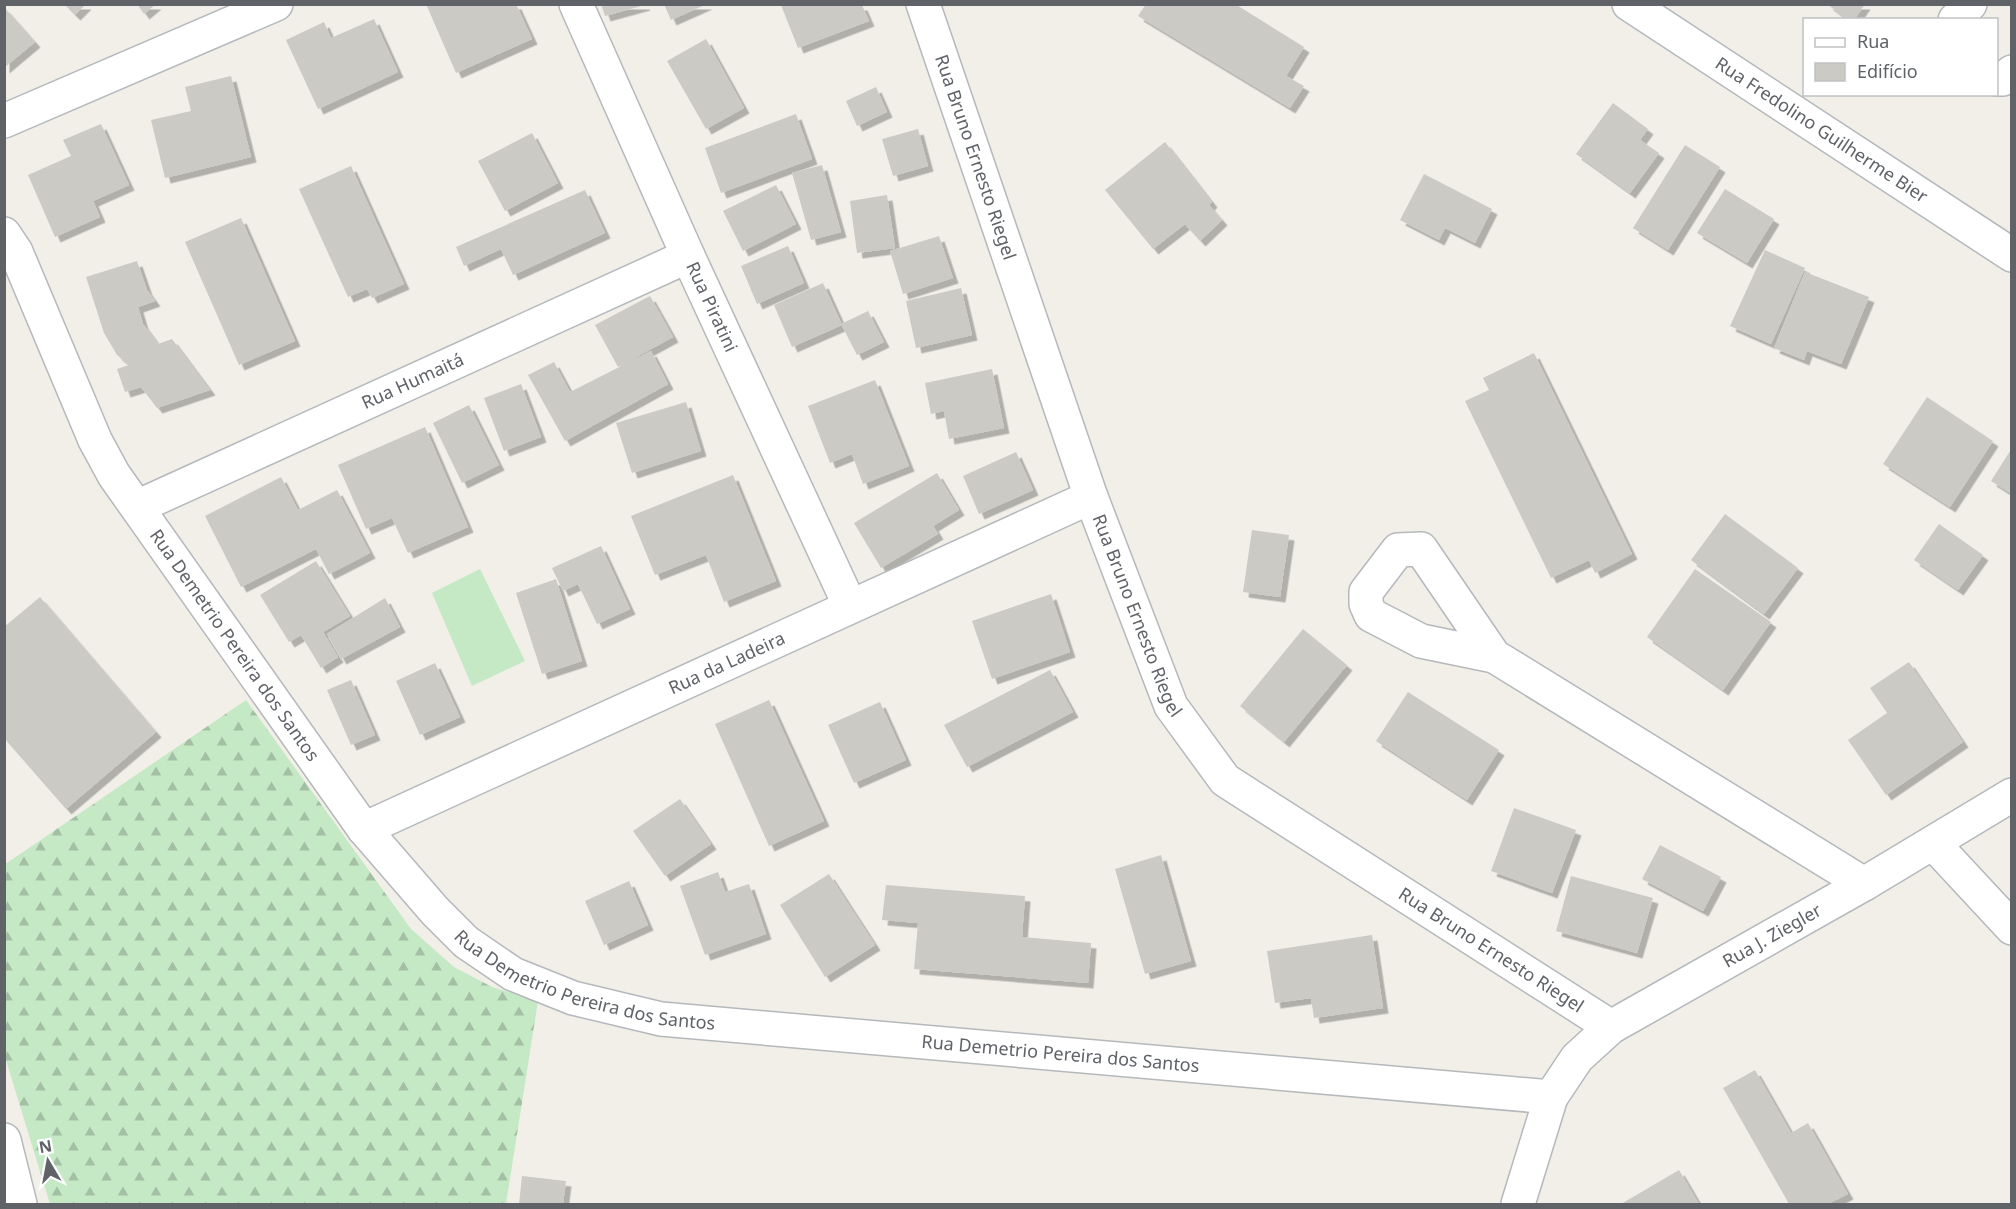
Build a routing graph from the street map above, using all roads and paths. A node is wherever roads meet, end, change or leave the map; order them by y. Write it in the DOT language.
graph roads {
  1 [pos="276,4"];
  2 [pos="576,4"];
  3 [pos="923,4"];
  4 [pos="1629,4"];
  5 [pos="1970,4"];
  6 [pos="1957,18"];
  7 [pos="2012,72"];
  8 [pos="1998,79"];
  9 [pos="4,121"];
  10 [pos="4,234"];
  11 [pos="2012,255"];
  12 [pos="688,256"];
  13 [pos="1091,497"];
  14 [pos="137,507"];
  15 [pos="850,606"];
  16 [pos="1494,656"];
  17 [pos="2012,795"];
  18 [pos="364,829"];
  19 [pos="1933,843"];
  20 [pos="1864,884"];
  21 [pos="2012,928"];
  22 [pos="1611,1027"];
  23 [pos="1551,1097"];
  24 [pos="4,1140"];
  25 [pos="20,1204"];
  26 [pos="1518,1204"];
  1 -- 9 [label="street"];
  2 -- 12 [label="street, Rua Piratini"];
  3 -- 13 [label="street, Rua Bruno Ernesto Riegel"];
  4 -- 11 [label="street, Rua Fredolino Guilherme Bier"];
  5 -- 6 [label="street"];
  7 -- 8 [label="street"];
  10 -- 14 [label="street, Rua Demetrio Pereira dos Santos"];
  12 -- 14 [label="street, Rua Humaitá"];
  12 -- 15 [label="street, Rua Piratini"];
  13 -- 15 [label="street, Rua da Ladeira"];
  13 -- 22 [label="street, Rua Bruno Ernesto Riegel"];
  14 -- 18 [label="street, Rua Demetrio Pereira dos Santos"];
  15 -- 18 [label="street, Rua da Ladeira"];
  16 -- 20 [label="street"];
  17 -- 19 [label="street, Rua J. Ziegler"];
  18 -- 23 [label="street, Rua Demetrio Pereira dos Santos"];
  19 -- 20 [label="street, Rua J. Ziegler"];
  19 -- 21 [label="street"];
  20 -- 22 [label="street, Rua J. Ziegler"];
  22 -- 23 [label="street, Rua J. Ziegler"];
  23 -- 26 [label="street, Rua J. Ziegler"];
  24 -- 25 [label="street"];
}
